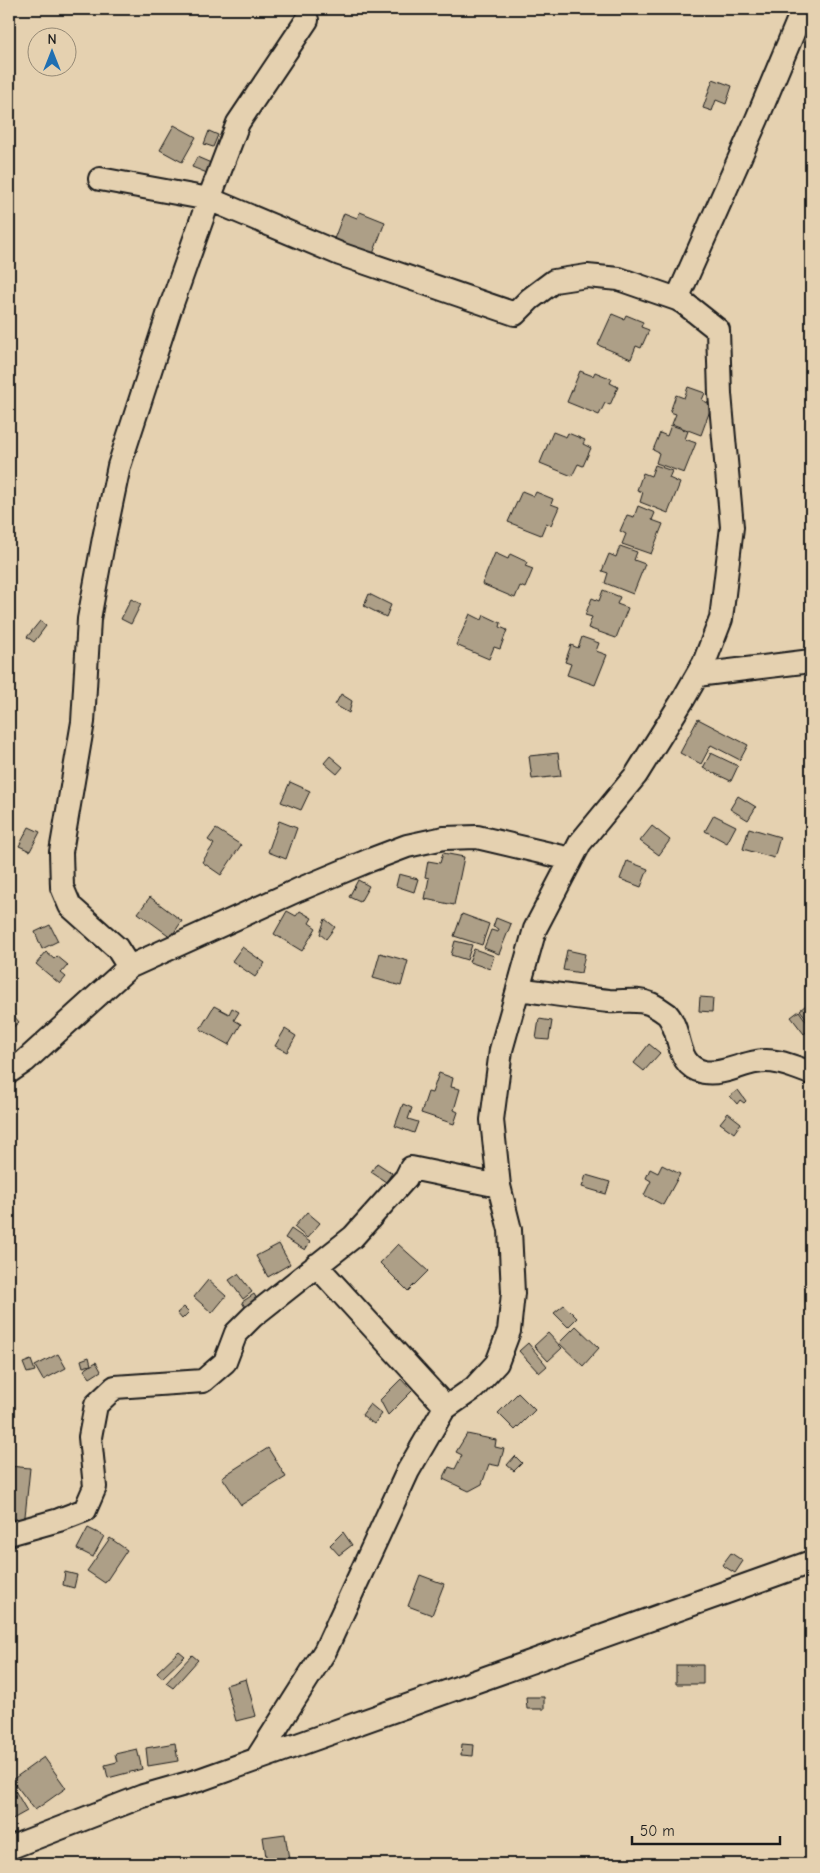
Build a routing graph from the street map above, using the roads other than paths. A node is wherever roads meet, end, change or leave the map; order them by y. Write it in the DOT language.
graph roads {
  1 [pos="803,9"];
  2 [pos="307,20"];
  3 [pos="100,179"];
  4 [pos="209,199"];
  5 [pos="677,300"];
  6 [pos="811,661"];
  7 [pos="697,675"];
  8 [pos="572,859"];
  9 [pos="129,967"];
  10 [pos="518,989"];
  11 [pos="9,1072"];
  12 [pos="811,1073"];
  13 [pos="499,1186"];
  14 [pos="316,1265"];
  15 [pos="446,1407"];
  16 [pos="9,1534"];
  17 [pos="811,1562"];
  18 [pos="256,1760"];
  19 [pos="9,1848"];
  1 -- 5 [label="street"];
  2 -- 4 [label="street"];
  3 -- 4 [label="street"];
  4 -- 5 [label="street"];
  4 -- 9 [label="street"];
  5 -- 7 [label="street"];
  6 -- 7 [label="street"];
  7 -- 8 [label="street"];
  8 -- 9 [label="street"];
  8 -- 10 [label="street"];
  9 -- 11 [label="street"];
  10 -- 12 [label="street"];
  10 -- 13 [label="street"];
  13 -- 14 [label="street"];
  13 -- 15 [label="street"];
  14 -- 15 [label="street"];
  14 -- 16 [label="street"];
  15 -- 18 [label="street"];
  17 -- 18 [label="street"];
  18 -- 19 [label="street"];
}
